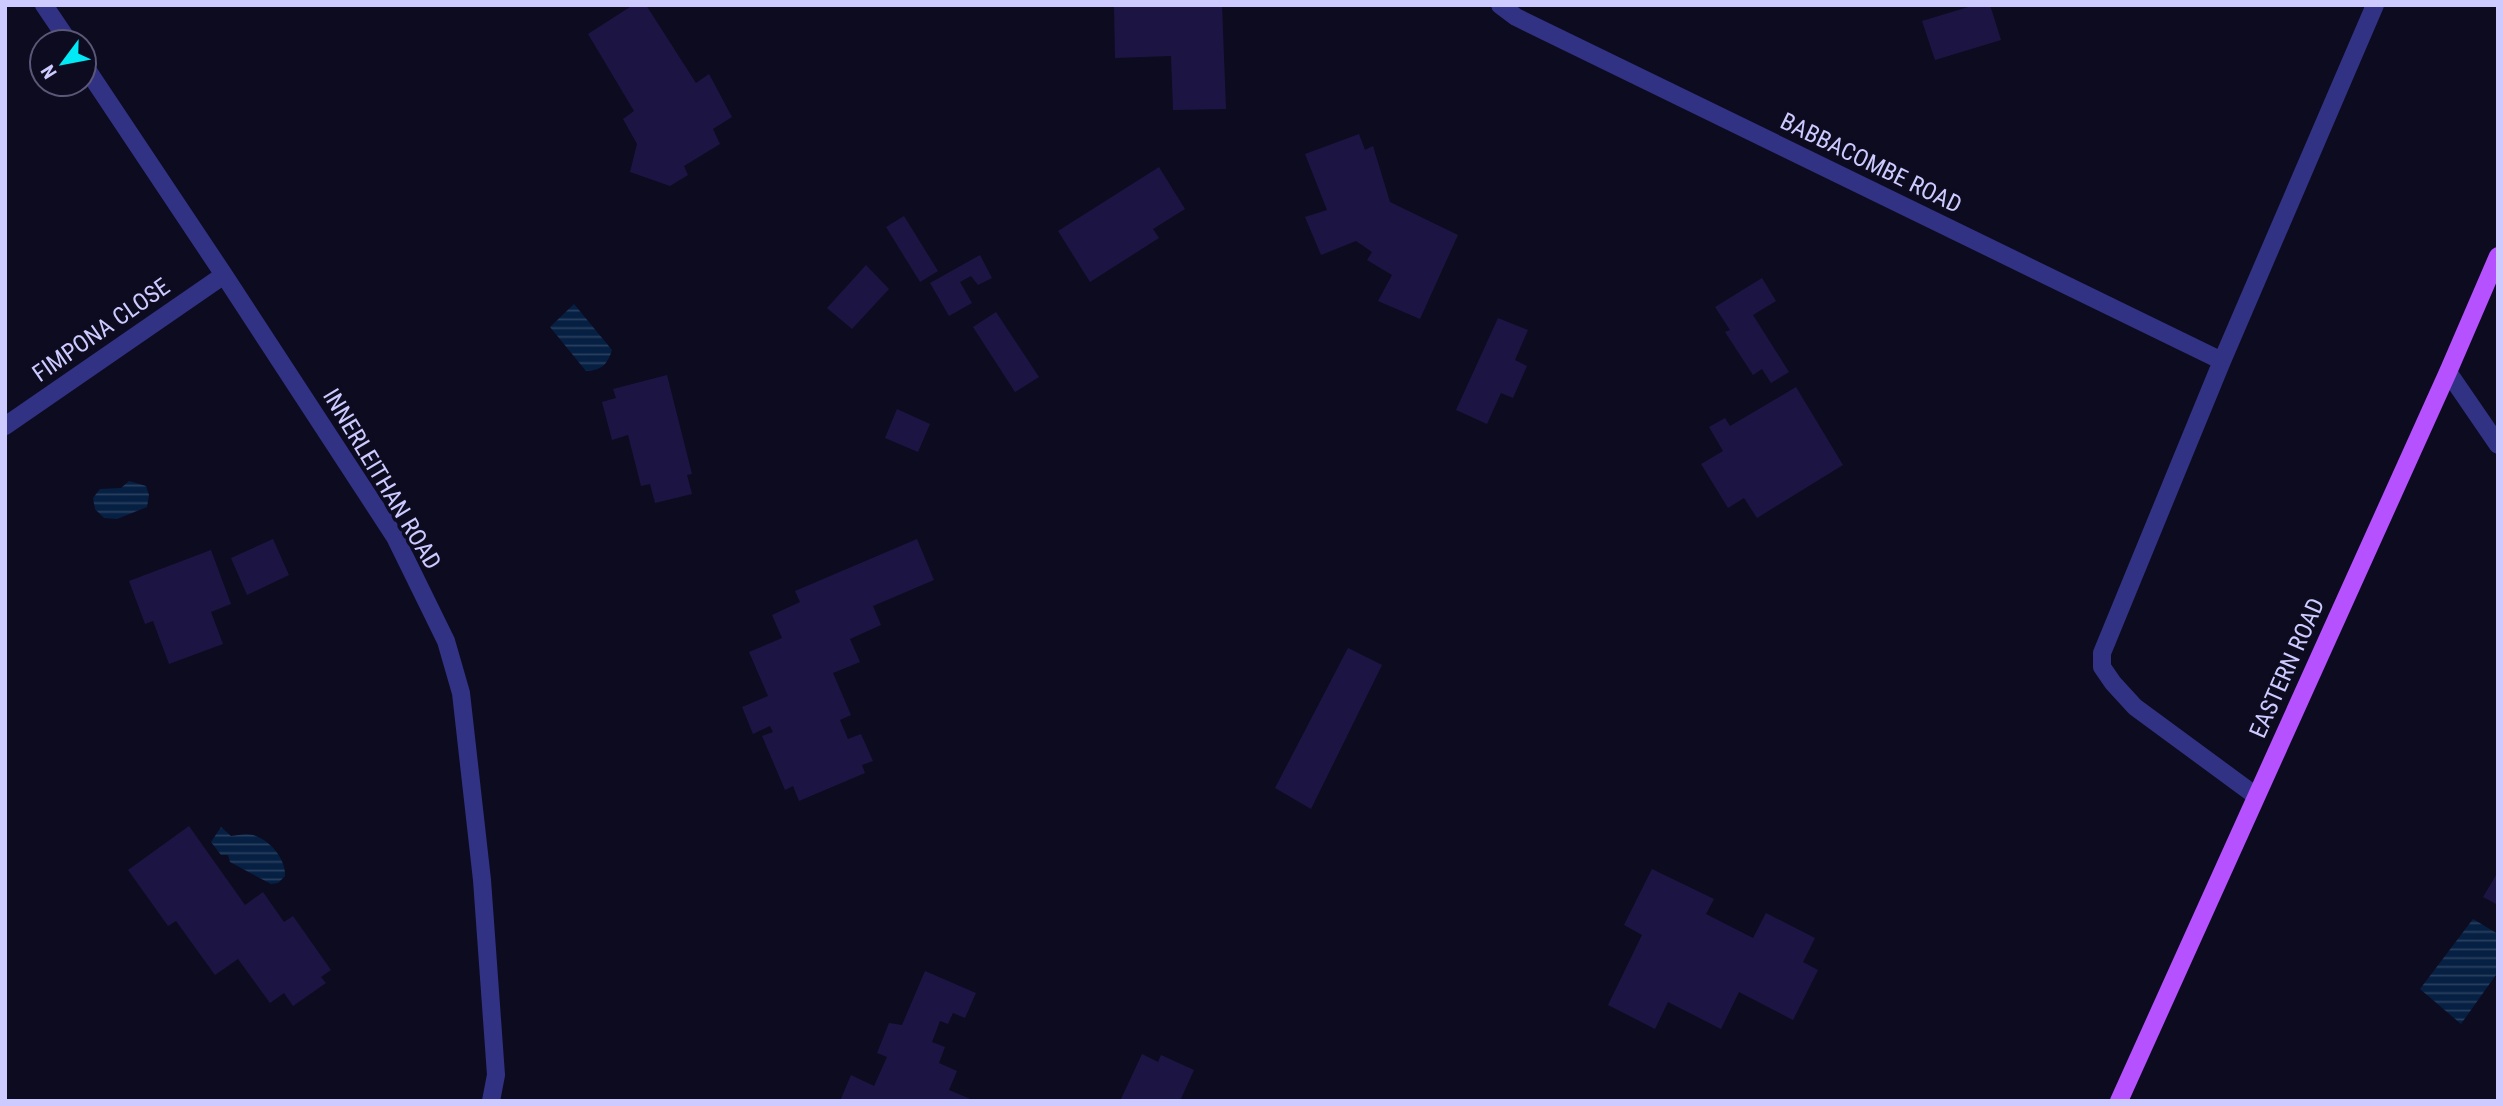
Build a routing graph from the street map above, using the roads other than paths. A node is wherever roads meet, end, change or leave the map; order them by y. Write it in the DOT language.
graph roads {
  1 [pos="44,5"];
  2 [pos="1500,5"];
  3 [pos="2375,5"];
  4 [pos="60,28"];
  5 [pos="98,86"];
  6 [pos="2498,256"];
  7 [pos="224,275"];
  8 [pos="2222,361"];
  9 [pos="2448,372"];
  10 [pos="5,426"];
  11 [pos="2498,446"];
  12 [pos="2256,796"];
  13 [pos="491,1101"];
  14 [pos="2119,1101"];
  1 -- 4 [label="street"];
  2 -- 8 [label="street, BABBACOMBE ROAD"];
  3 -- 8 [label="street"];
  5 -- 7 [label="street, INNERLEITHAN ROAD"];
  6 -- 9 [label="main road, EASTERN ROAD"];
  7 -- 10 [label="street, FIMPONA CLOSE"];
  7 -- 13 [label="street, INNERLEITHAN ROAD"];
  8 -- 12 [label="street"];
  9 -- 11 [label="street"];
  9 -- 12 [label="main road, EASTERN ROAD"];
  12 -- 14 [label="main road, EASTERN ROAD"];
}
